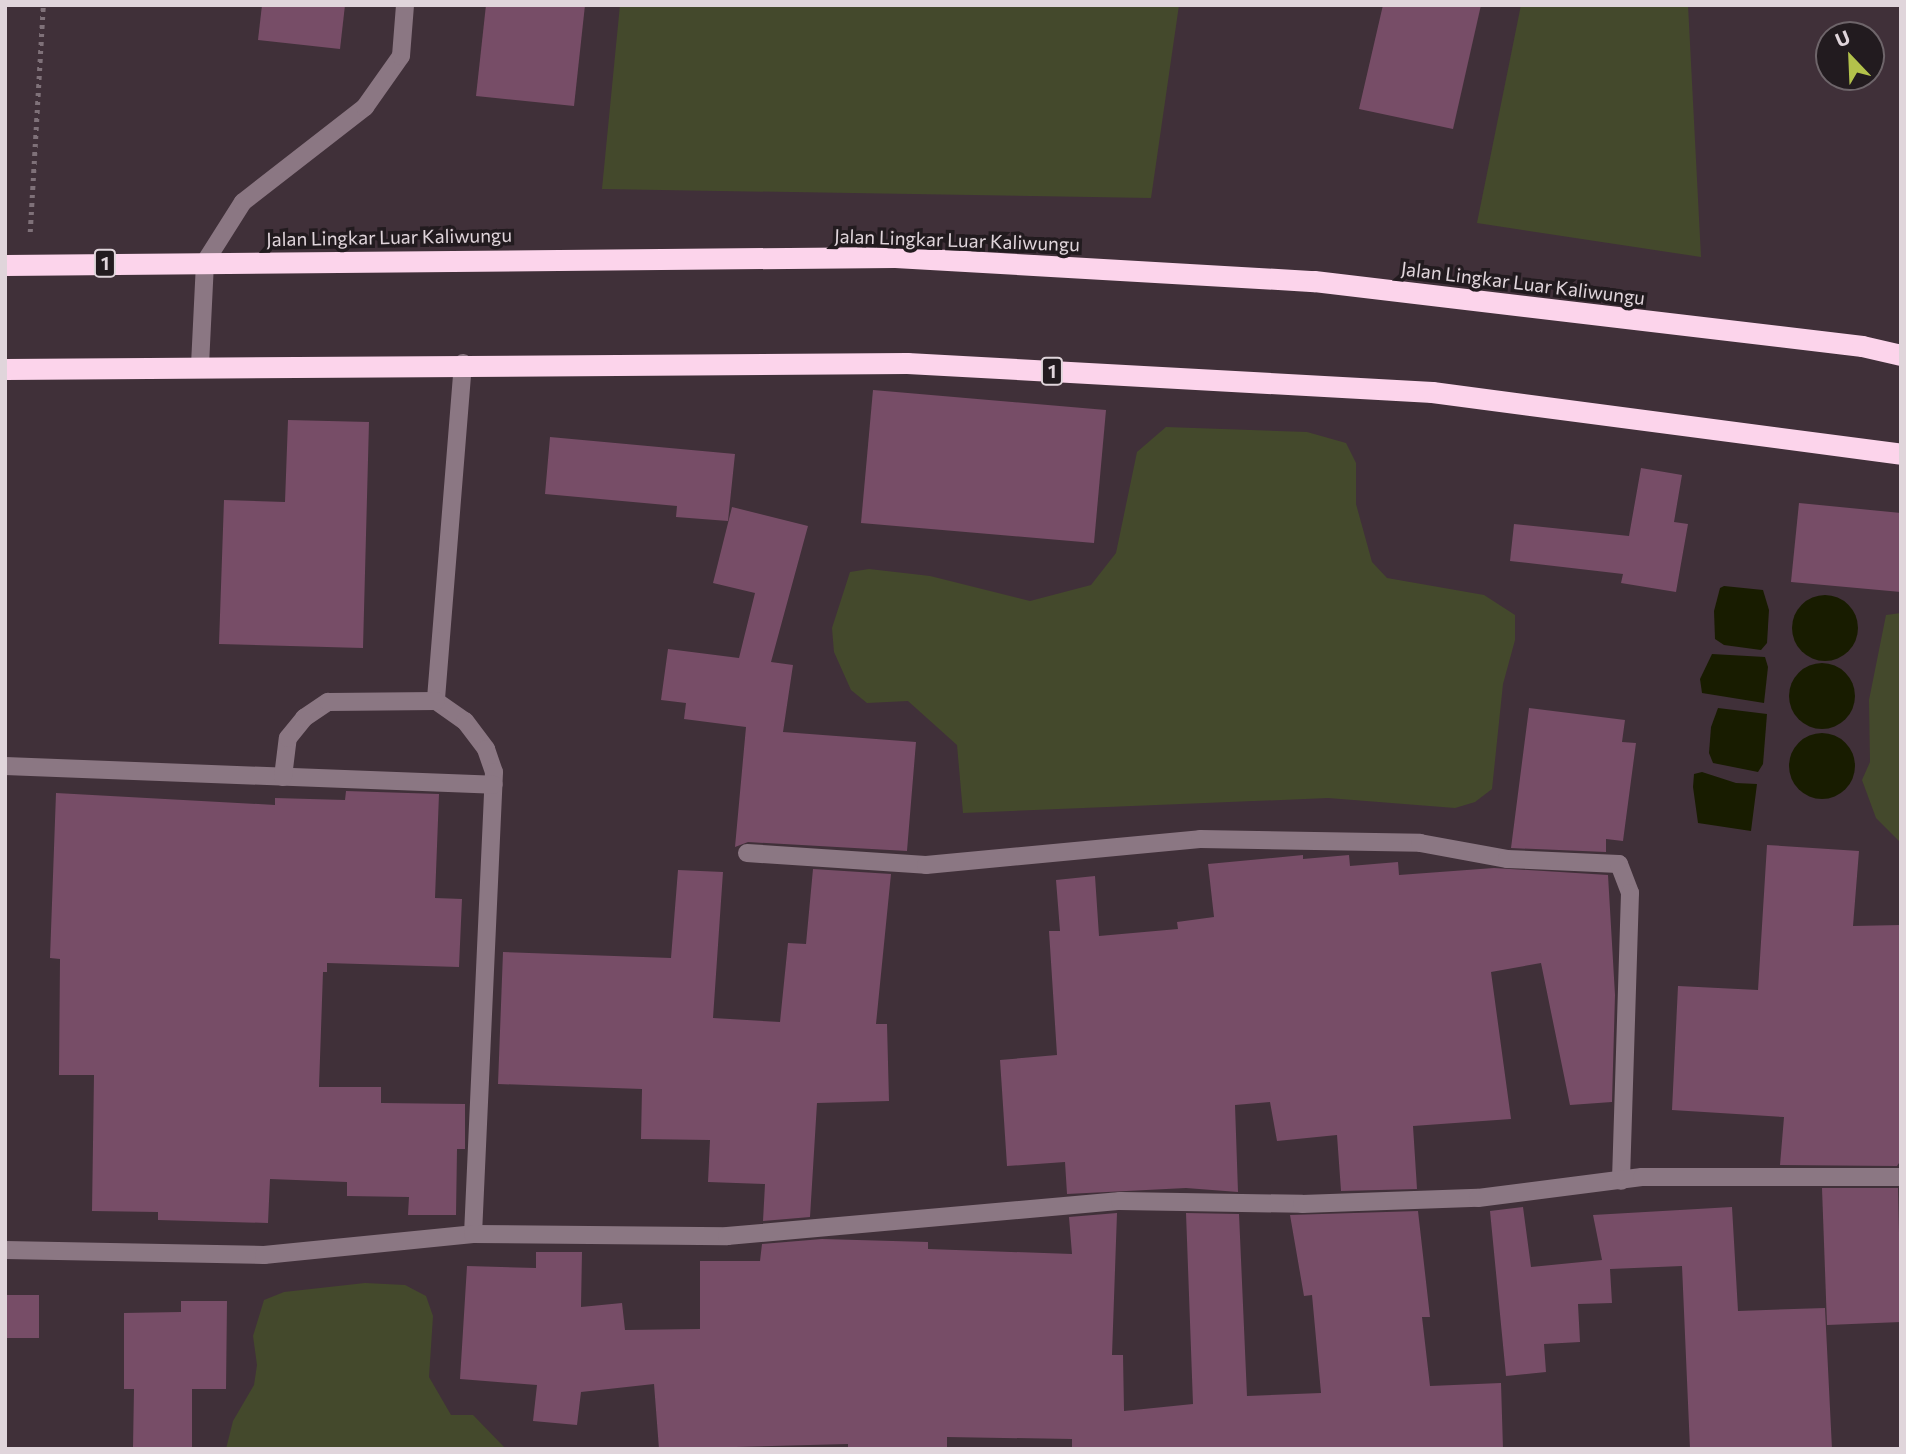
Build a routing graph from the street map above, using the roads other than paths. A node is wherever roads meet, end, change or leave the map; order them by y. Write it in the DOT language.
graph roads {
  1 [pos="405,5"];
  2 [pos="205,262"];
  3 [pos="5,265"];
  4 [pos="1901,355"];
  5 [pos="463,363"];
  6 [pos="200,365"];
  7 [pos="5,369"];
  8 [pos="1901,454"];
  9 [pos="436,701"];
  10 [pos="5,766"];
  11 [pos="283,777"];
  12 [pos="494,779"];
  13 [pos="747,853"];
  14 [pos="1901,1177"];
  15 [pos="1621,1181"];
  16 [pos="473,1234"];
  17 [pos="5,1250"];
  1 -- 2 [label="street"];
  2 -- 3 [label="highway, Jalan Lingkar Luar Kaliwungu / 1"];
  2 -- 4 [label="highway, Jalan Lingkar Luar Kaliwungu / 1"];
  2 -- 6 [label="street"];
  5 -- 6 [label="highway, 1"];
  5 -- 8 [label="highway, 1"];
  5 -- 9 [label="street"];
  6 -- 7 [label="highway, 1"];
  9 -- 11 [label="street"];
  9 -- 12 [label="street"];
  10 -- 11 [label="street"];
  11 -- 12 [label="street"];
  12 -- 16 [label="street"];
  13 -- 15 [label="street"];
  14 -- 15 [label="street"];
  15 -- 16 [label="street"];
  16 -- 17 [label="street"];
}
